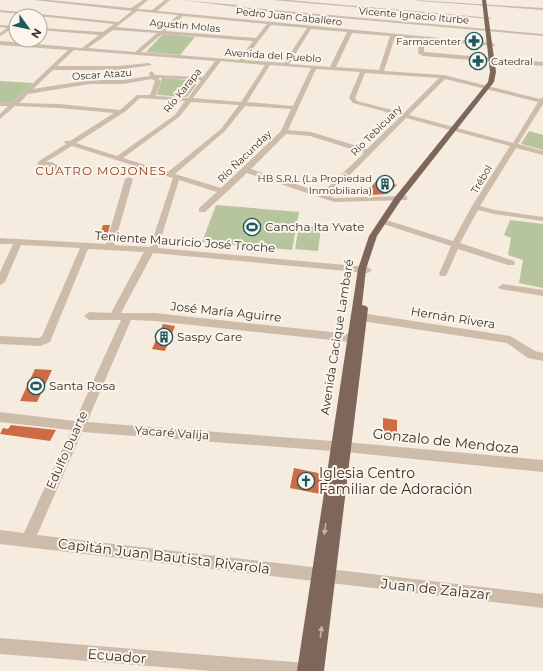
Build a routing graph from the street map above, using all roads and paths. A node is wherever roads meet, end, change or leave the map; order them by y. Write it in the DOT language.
graph roads {
  1 [pos="36,0"];
  2 [pos="47,0"];
  3 [pos="72,0"];
  4 [pos="97,0"];
  5 [pos="146,0"];
  6 [pos="168,0"];
  7 [pos="183,0"];
  8 [pos="274,0"];
  9 [pos="280,0"];
  10 [pos="418,0"];
  11 [pos="193,1"];
  12 [pos="430,1"];
  13 [pos="324,2"];
  14 [pos="67,3"];
  15 [pos="215,3"];
  16 [pos="486,3"];
  17 [pos="116,4"];
  18 [pos="39,5"];
  19 [pos="89,5"];
  20 [pos="188,5"];
  21 [pos="540,5"];
  22 [pos="239,6"];
  23 [pos="110,7"];
  24 [pos="375,7"];
  25 [pos="210,8"];
  26 [pos="135,9"];
  27 [pos="543,9"];
  28 [pos="154,11"];
  29 [pos="272,11"];
  30 [pos="181,12"];
  31 [pos="206,12"];
  32 [pos="430,13"];
  33 [pos="48,15"];
  34 [pos="318,15"];
  35 [pos="201,16"];
  36 [pos="342,17"];
  37 [pos="488,18"];
  38 [pos="230,19"];
  39 [pos="373,20"];
  40 [pos="118,23"];
  41 [pos="270,23"];
  42 [pos="429,26"];
  43 [pos="111,28"];
  44 [pos="310,28"];
  45 [pos="48,30"];
  46 [pos="336,30"];
  47 [pos="490,31"];
  48 [pos="160,32"];
  49 [pos="350,32"];
  50 [pos="104,34"];
  51 [pos="543,35"];
  52 [pos="393,36"];
  53 [pos="422,38"];
  54 [pos="429,39"];
  55 [pos="257,40"];
  56 [pos="0,43"];
  57 [pos="492,45"];
  58 [pos="72,49"];
  59 [pos="84,49"];
  60 [pos="136,54"];
  61 [pos="145,54"];
  62 [pos="219,60"];
  63 [pos="493,60"];
  64 [pos="240,62"];
  65 [pos="268,64"];
  66 [pos="543,64"];
  67 [pos="149,65"];
  68 [pos="285,66"];
  69 [pos="51,68"];
  70 [pos="314,68"];
  71 [pos="332,69"];
  72 [pos="363,71"];
  73 [pos="381,72"];
  74 [pos="153,77"];
  75 [pos="444,78"];
  76 [pos="205,79"];
  77 [pos="489,88"];
  78 [pos="27,92"];
  79 [pos="153,96"];
  80 [pos="189,99"];
  81 [pos="543,100"];
  82 [pos="0,103"];
  83 [pos="14,104"];
  84 [pos="243,104"];
  85 [pos="296,108"];
  86 [pos="120,112"];
  87 [pos="404,116"];
  88 [pos="0,117"];
  89 [pos="455,130"];
  90 [pos="284,132"];
  91 [pos="67,142"];
  92 [pos="512,146"];
  93 [pos="368,152"];
  94 [pos="543,153"];
  95 [pos="118,158"];
  96 [pos="59,170"];
  97 [pos="246,170"];
  98 [pos="173,175"];
  99 [pos="129,179"];
  100 [pos="222,191"];
  101 [pos="403,196"];
  102 [pos="323,197"];
  103 [pos="476,207"];
  104 [pos="202,210"];
  105 [pos="543,219"];
  106 [pos="385,222"];
  107 [pos="0,242"];
  108 [pos="18,243"];
  109 [pos="455,243"];
  110 [pos="85,247"];
  111 [pos="109,247"];
  112 [pos="152,250"];
  113 [pos="511,263"];
  114 [pos="365,269"];
  115 [pos="443,274"];
  116 [pos="0,282"];
  117 [pos="503,287"];
  118 [pos="543,293"];
  119 [pos="89,316"];
  120 [pos="114,317"];
  121 [pos="359,317"];
  122 [pos="127,318"];
  123 [pos="356,338"];
  124 [pos="0,340"];
  125 [pos="543,357"];
  126 [pos="0,416"];
  127 [pos="77,426"];
  128 [pos="341,446"];
  129 [pos="543,466"];
  130 [pos="0,537"];
  131 [pos="28,540"];
  132 [pos="323,575"];
  133 [pos="543,601"];
  134 [pos="0,646"];
  135 [pos="305,671"];
  136 [pos="316,671"];
  1 -- 2 [label="street, Pedro Juan Caballero"];
  2 -- 14 [label="street, Pedro Juan Caballero"];
  2 -- 18 [label="street"];
  3 -- 14 [label="street"];
  4 -- 19 [label="street"];
  5 -- 26 [label="street"];
  6 -- 28 [label="street"];
  7 -- 11 [label="street, Vicente Ignacio Iturbe"];
  8 -- 9 [label="street"];
  9 -- 13 [label="street"];
  9 -- 29 [label="street"];
  10 -- 12 [label="street"];
  11 -- 15 [label="street, Vicente Ignacio Iturbe"];
  11 -- 20 [label="street"];
  12 -- 16 [label="street"];
  12 -- 32 [label="street"];
  13 -- 24 [label="street"];
  13 -- 34 [label="street"];
  14 -- 19 [label="street, Pedro Juan Caballero"];
  15 -- 22 [label="street, Vicente Ignacio Iturbe"];
  15 -- 25 [label="street"];
  16 -- 27 [label="street"];
  16 -- 37 [label="main road, Avenida Cacique Lambaré"];
  17 -- 23 [label="street"];
  19 -- 23 [label="street, Pedro Juan Caballero"];
  21 -- 27 [label="street"];
  22 -- 29 [label="street, Vicente Ignacio Iturbe"];
  22 -- 38 [label="street"];
  23 -- 26 [label="street, Pedro Juan Caballero"];
  24 -- 32 [label="street"];
  24 -- 39 [label="street"];
  26 -- 28 [label="street, Pedro Juan Caballero"];
  26 -- 40 [label="street"];
  28 -- 30 [label="street, Pedro Juan Caballero"];
  29 -- 34 [label="street, Vicente Ignacio Iturbe"];
  30 -- 35 [label="street, Pedro Juan Caballero"];
  30 -- 48 [label="street"];
  31 -- 35 [label="street"];
  32 -- 37 [label="street"];
  32 -- 42 [label="street"];
  33 -- 40 [label="street"];
  34 -- 36 [label="street, Vicente Ignacio Iturbe"];
  35 -- 38 [label="street, Pedro Juan Caballero"];
  36 -- 39 [label="street, Vicente Ignacio Iturbe"];
  36 -- 46 [label="street"];
  37 -- 47 [label="main road, Avenida Cacique Lambaré"];
  38 -- 41 [label="street, Pedro Juan Caballero"];
  39 -- 42 [label="street, Vicente Ignacio Iturbe"];
  40 -- 43 [label="street"];
  41 -- 44 [label="street, Pedro Juan Caballero"];
  41 -- 55 [label="street"];
  42 -- 47 [label="street, Vicente Ignacio Iturbe"];
  42 -- 54 [label="street"];
  43 -- 48 [label="street, Agustín Molas"];
  43 -- 50 [label="street"];
  44 -- 46 [label="street, Pedro Juan Caballero"];
  44 -- 68 [label="street"];
  45 -- 50 [label="street"];
  46 -- 49 [label="street, Pedro Juan Caballero"];
  47 -- 51 [label="street, Vicente Ignacio Iturbe"];
  47 -- 57 [label="main road, Avenida Cacique Lambaré"];
  48 -- 55 [label="street, Agustín Molas"];
  48 -- 60 [label="street"];
  49 -- 52 [label="street, Pedro Juan Caballero"];
  49 -- 71 [label="street"];
  50 -- 59 [label="street"];
  52 -- 53 [label="street, Pedro Juan Caballero"];
  52 -- 73 [label="street"];
  53 -- 54 [label="street, Pedro Juan Caballero"];
  53 -- 63 [label="street"];
  54 -- 57 [label="street, Pedro Juan Caballero"];
  55 -- 64 [label="street"];
  56 -- 58 [label="street, Avenida del Pueblo"];
  57 -- 63 [label="main road, Avenida Cacique Lambaré"];
  58 -- 59 [label="street, Avenida del Pueblo"];
  58 -- 69 [label="street"];
  59 -- 60 [label="street, Avenida del Pueblo"];
  60 -- 61 [label="street, Avenida del Pueblo"];
  61 -- 62 [label="street, Avenida del Pueblo"];
  61 -- 67 [label="street"];
  62 -- 64 [label="street, Avenida del Pueblo"];
  62 -- 76 [label="street, Río Karapa"];
  63 -- 66 [label="street"];
  63 -- 77 [label="main road, Avenida Cacique Lambaré"];
  64 -- 65 [label="street, Avenida del Pueblo"];
  65 -- 68 [label="street, Avenida del Pueblo"];
  65 -- 84 [label="street"];
  67 -- 69 [label="street"];
  67 -- 74 [label="street"];
  68 -- 70 [label="street, Avenida del Pueblo"];
  69 -- 78 [label="street"];
  70 -- 71 [label="street, Avenida del Pueblo"];
  70 -- 85 [label="street, Río Ñacunday"];
  71 -- 72 [label="street, Avenida del Pueblo"];
  72 -- 73 [label="street, Avenida del Pueblo"];
  72 -- 87 [label="street"];
  73 -- 75 [label="street, Avenida del Pueblo"];
  74 -- 76 [label="street, Oscar Atazu"];
  74 -- 78 [label="street, Oscar Atazu"];
  74 -- 79 [label="street"];
  75 -- 77 [label="street, Avenida del Pueblo"];
  75 -- 87 [label="street, Río Tebicuary"];
  76 -- 80 [label="street, Río Karapa"];
  77 -- 81 [label="street, Avenida del Pueblo"];
  77 -- 89 [label="main road, Avenida Cacique Lambaré"];
  78 -- 83 [label="street"];
  79 -- 80 [label="street"];
  79 -- 86 [label="street"];
  80 -- 84 [label="street"];
  80 -- 95 [label="street, Río Karapa"];
  81 -- 92 [label="street, Trébol"];
  82 -- 83 [label="street"];
  83 -- 86 [label="street"];
  83 -- 88 [label="street"];
  84 -- 85 [label="street"];
  84 -- 98 [label="street"];
  85 -- 90 [label="street, Río Ñacunday"];
  86 -- 91 [label="street"];
  87 -- 89 [label="street"];
  87 -- 93 [label="street, Río Tebicuary"];
  89 -- 92 [label="street"];
  89 -- 101 [label="main road, Avenida Cacique Lambaré"];
  90 -- 93 [label="street"];
  90 -- 97 [label="street, Río Ñacunday"];
  91 -- 95 [label="street"];
  91 -- 96 [label="street"];
  92 -- 94 [label="street"];
  92 -- 103 [label="street, Trébol"];
  93 -- 102 [label="street, Río Tebicuary"];
  95 -- 98 [label="street"];
  97 -- 100 [label="street, Río Ñacunday"];
  97 -- 102 [label="street"];
  98 -- 100 [label="street"];
  98 -- 112 [label="street"];
  99 -- 111 [label="street"];
  100 -- 104 [label="street, Río Ñacunday"];
  101 -- 102 [label="street"];
  101 -- 106 [label="main road, Avenida Cacique Lambaré"];
  103 -- 105 [label="street"];
  103 -- 109 [label="street, Trébol"];
  106 -- 109 [label="street"];
  106 -- 114 [label="main road, Avenida Cacique Lambaré"];
  107 -- 108 [label="street, Teniente Mauricio José Troche"];
  108 -- 110 [label="street, Teniente Mauricio José Troche"];
  108 -- 116 [label="street"];
  109 -- 113 [label="street"];
  109 -- 115 [label="street, Trébol"];
  110 -- 111 [label="street, Teniente Mauricio José Troche"];
  110 -- 124 [label="street"];
  111 -- 112 [label="street, Teniente Mauricio José Troche"];
  112 -- 114 [label="street, Teniente Mauricio José Troche"];
  112 -- 120 [label="street"];
  114 -- 121 [label="main road, Avenida Cacique Lambaré"];
  117 -- 118 [label="street"];
  119 -- 120 [label="street, José María Aguirre"];
  120 -- 122 [label="street, José María Aguirre"];
  121 -- 123 [label="main road, Avenida Cacique Lambaré"];
  121 -- 125 [label="street, Hernán Rivera"];
  122 -- 123 [label="street, José María Aguirre"];
  122 -- 127 [label="street, Edulfo Duarte"];
  123 -- 128 [label="main road, Avenida Cacique Lambaré"];
  126 -- 127 [label="street, Yacaré Valija"];
  127 -- 128 [label="street, Yacaré Valija"];
  127 -- 131 [label="street, Edulfo Duarte"];
  128 -- 129 [label="street, Gonzalo de Mendoza"];
  128 -- 132 [label="main road, Avenida Cacique Lambaré"];
  130 -- 131 [label="street, Capitán Juan Bautista Rivarola"];
  131 -- 132 [label="street, Capitán Juan Bautista Rivarola"];
  132 -- 133 [label="street, Juan de Zalazar"];
  132 -- 135 [label="main road, Avenida Cacique Lambaré"];
  136 -- 132 [label="main road, Avenida Cacique Lambaré, one-way"];
  134 -- 135 [label="street, Ecuador"];
}
